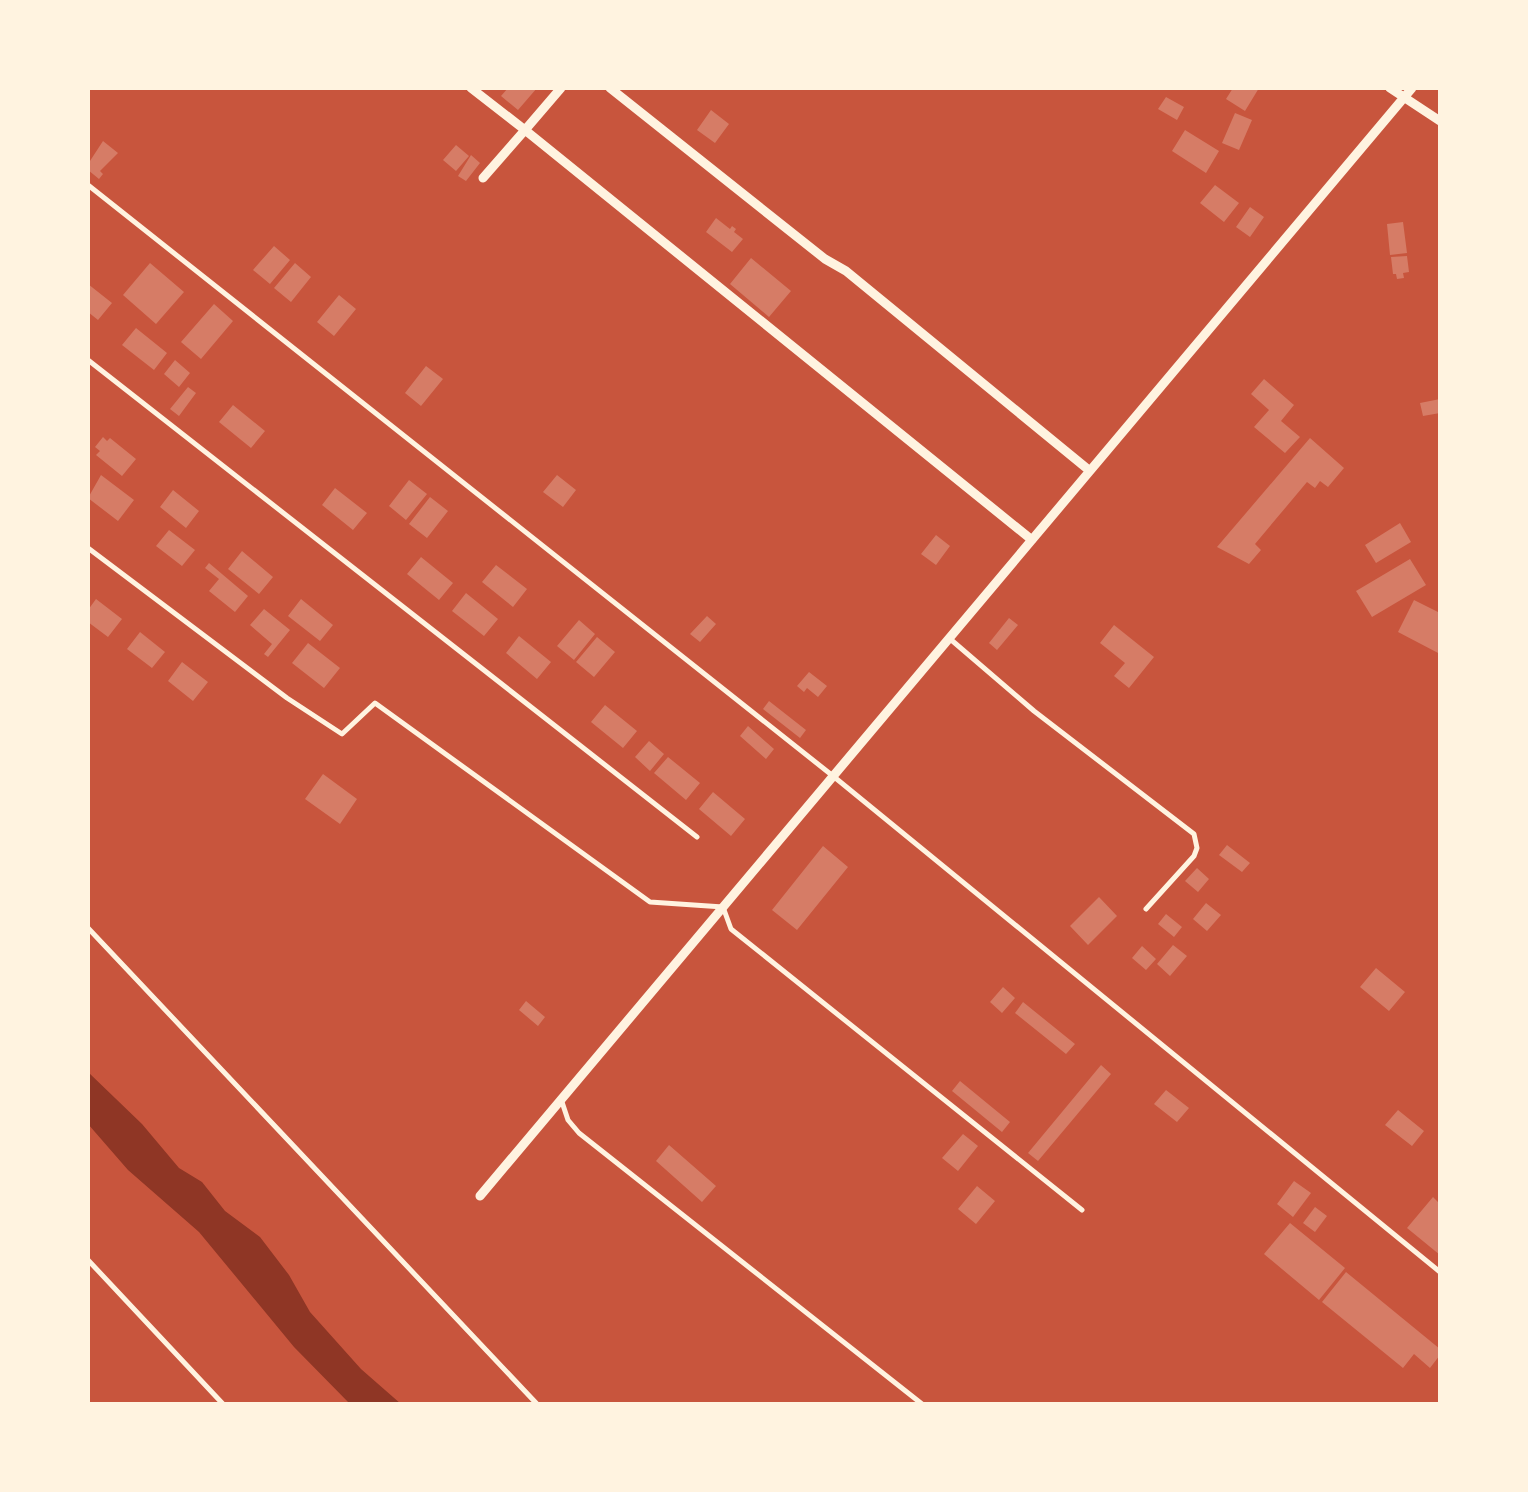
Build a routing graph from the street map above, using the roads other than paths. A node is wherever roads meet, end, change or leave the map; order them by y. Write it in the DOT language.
graph roads {
  1 [pos="471,88"];
  2 [pos="561,88"];
  3 [pos="610,88"];
  4 [pos="1390,88"];
  5 [pos="1412,88"];
  6 [pos="1404,96"];
  7 [pos="1440,120"];
  8 [pos="525,130"];
  9 [pos="483,178"];
  10 [pos="88,185"];
  11 [pos="88,360"];
  12 [pos="1090,471"];
  13 [pos="1032,540"];
  14 [pos="88,548"];
  15 [pos="949,638"];
  16 [pos="833,776"];
  17 [pos="697,837"];
  18 [pos="723,908"];
  19 [pos="1146,909"];
  20 [pos="88,928"];
  21 [pos="561,1099"];
  22 [pos="480,1196"];
  23 [pos="1082,1210"];
  24 [pos="88,1260"];
  25 [pos="1440,1272"];
  26 [pos="223,1404"];
  27 [pos="537,1404"];
  28 [pos="922,1404"];
  1 -- 8 [label="street"];
  2 -- 8 [label="street"];
  3 -- 12 [label="street"];
  4 -- 6 [label="street"];
  5 -- 6 [label="street"];
  6 -- 7 [label="street"];
  6 -- 12 [label="street"];
  8 -- 9 [label="street"];
  8 -- 13 [label="street"];
  10 -- 16 [label="lane"];
  11 -- 17 [label="lane"];
  12 -- 13 [label="street"];
  13 -- 15 [label="street"];
  14 -- 18 [label="lane"];
  15 -- 16 [label="street"];
  15 -- 19 [label="lane"];
  16 -- 18 [label="street"];
  16 -- 25 [label="lane"];
  18 -- 21 [label="street"];
  18 -- 23 [label="lane"];
  20 -- 27 [label="lane"];
  21 -- 22 [label="street"];
  21 -- 28 [label="lane"];
  24 -- 26 [label="lane"];
}
